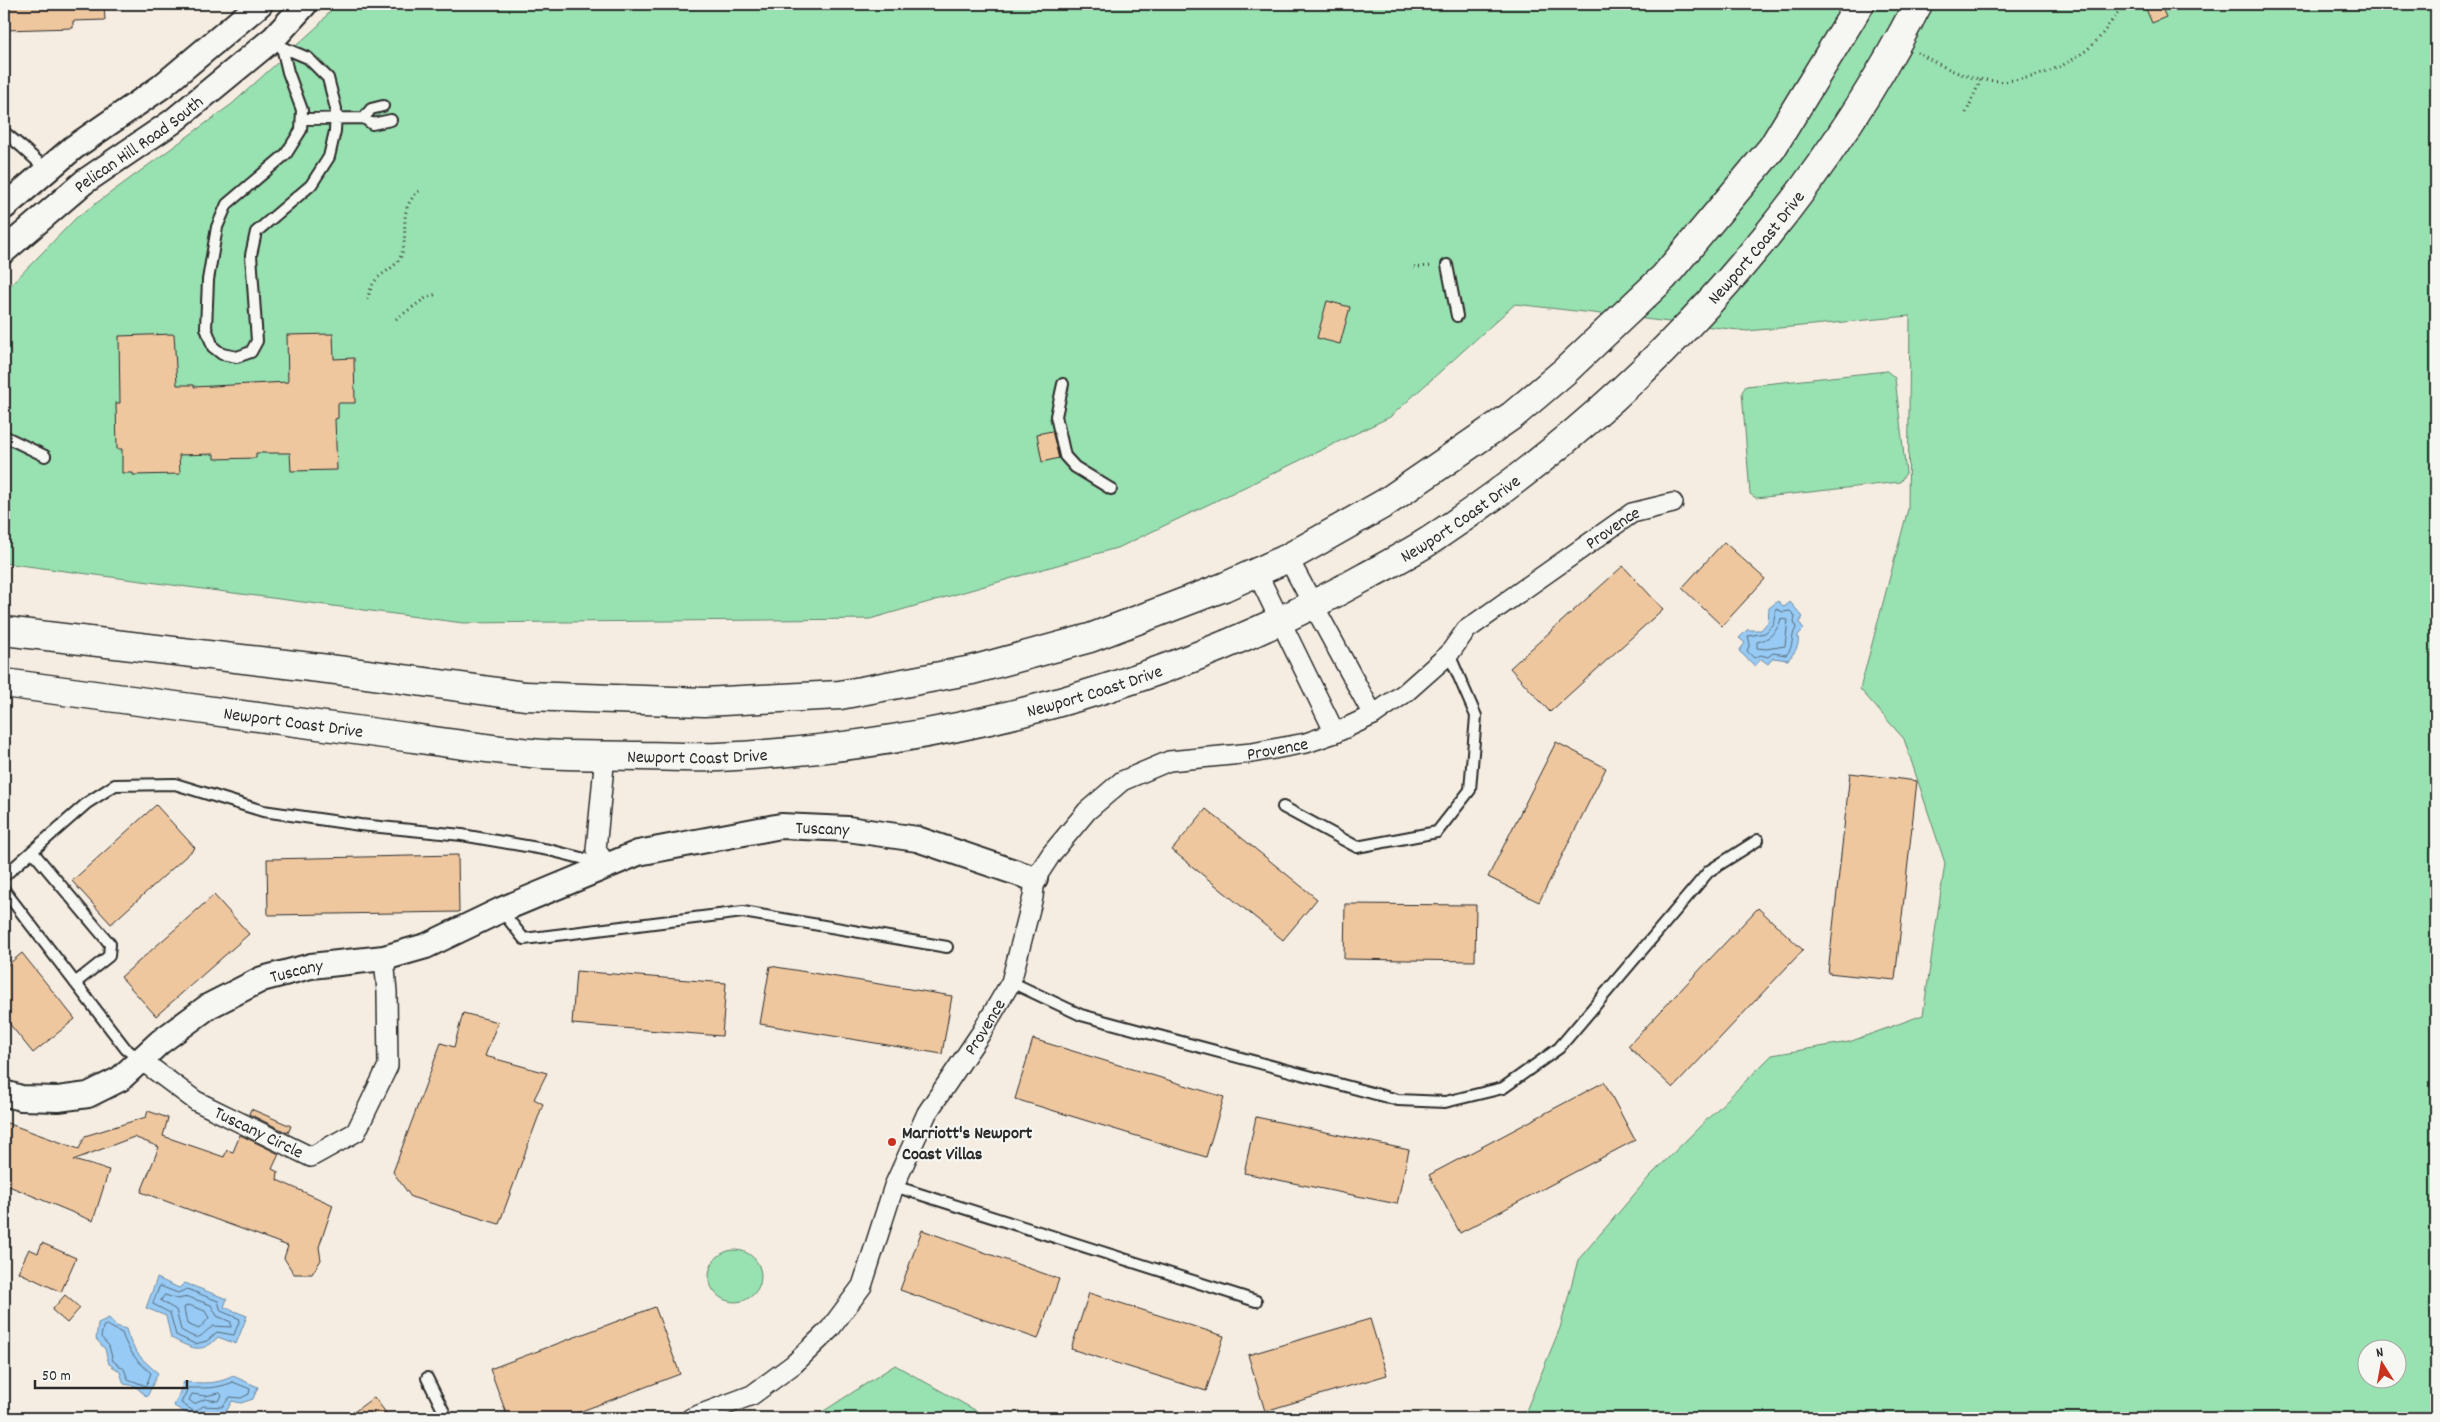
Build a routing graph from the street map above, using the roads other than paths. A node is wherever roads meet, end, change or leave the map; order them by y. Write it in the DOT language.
graph roads {
  1 [pos="306,4"];
  2 [pos="1860,4"];
  3 [pos="1918,4"];
  4 [pos="257,7"];
  5 [pos="278,43"];
  6 [pos="383,106"];
  7 [pos="336,118"];
  8 [pos="364,118"];
  9 [pos="302,120"];
  10 [pos="391,120"];
  11 [pos="4,132"];
  12 [pos="47,170"];
  13 [pos="4,207"];
  14 [pos="4,251"];
  15 [pos="1446,265"];
  16 [pos="1457,316"];
  17 [pos="1064,384"];
  18 [pos="4,436"];
  19 [pos="45,456"];
  20 [pos="1111,489"];
  21 [pos="1673,503"];
  22 [pos="1288,558"];
  23 [pos="1257,572"];
  24 [pos="1313,606"];
  25 [pos="1281,620"];
  26 [pos="4,631"];
  27 [pos="1449,654"];
  28 [pos="4,683"];
  29 [pos="1373,715"];
  30 [pos="1335,733"];
  31 [pos="605,755"];
  32 [pos="1283,807"];
  33 [pos="1758,840"];
  34 [pos="32,851"];
  35 [pos="607,865"];
  36 [pos="4,876"];
  37 [pos="1035,879"];
  38 [pos="4,890"];
  39 [pos="501,910"];
  40 [pos="947,947"];
  41 [pos="384,958"];
  42 [pos="1011,982"];
  43 [pos="75,983"];
  44 [pos="141,1060"];
  45 [pos="4,1093"];
  46 [pos="894,1186"];
  47 [pos="1256,1300"];
  48 [pos="427,1378"];
  49 [pos="447,1418"];
  50 [pos="691,1418"];
  1 -- 5 [label="street, Pelican Hill Road South"];
  2 -- 22 [label="main road"];
  3 -- 24 [label="main road, Newport Coast Drive"];
  4 -- 5 [label="street, Pelican Hill Road South"];
  4 -- 12 [label="street, Pelican Hill Road South"];
  5 -- 7 [label="lane"];
  5 -- 9 [label="lane"];
  5 -- 14 [label="street, Pelican Hill Road South"];
  6 -- 8 [label="lane"];
  7 -- 8 [label="lane"];
  7 -- 9 [label="lane"];
  7 -- 9 [label="lane"];
  8 -- 10 [label="lane"];
  11 -- 12 [label="lane"];
  12 -- 13 [label="street, Pelican Hill Road South"];
  15 -- 16 [label="lane"];
  17 -- 20 [label="lane"];
  18 -- 19 [label="lane"];
  21 -- 27 [label="street, Provence"];
  22 -- 23 [label="main road"];
  22 -- 24 [label="street"];
  23 -- 25 [label="street, Provence"];
  23 -- 26 [label="main road"];
  24 -- 25 [label="main road, Newport Coast Drive"];
  24 -- 29 [label="street"];
  25 -- 30 [label="street, Provence"];
  25 -- 31 [label="main road, Newport Coast Drive"];
  27 -- 29 [label="street, Provence"];
  27 -- 32 [label="lane"];
  28 -- 31 [label="main road, Newport Coast Drive"];
  29 -- 30 [label="street, Provence"];
  30 -- 37 [label="street, Provence"];
  31 -- 35 [label="street"];
  33 -- 42 [label="lane"];
  34 -- 35 [label="lane"];
  34 -- 36 [label="lane"];
  34 -- 43 [label="lane"];
  35 -- 37 [label="street, Tuscany"];
  35 -- 39 [label="street, Tuscany"];
  37 -- 42 [label="street, Provence"];
  38 -- 43 [label="lane"];
  39 -- 40 [label="lane"];
  39 -- 41 [label="street, Tuscany"];
  41 -- 44 [label="street, Tuscany"];
  41 -- 44 [label="street, Tuscany Circle"];
  42 -- 46 [label="street, Provence"];
  43 -- 44 [label="lane"];
  44 -- 45 [label="street, Tuscany"];
  46 -- 47 [label="lane"];
  46 -- 50 [label="street, Provence"];
  48 -- 49 [label="lane"];
}
